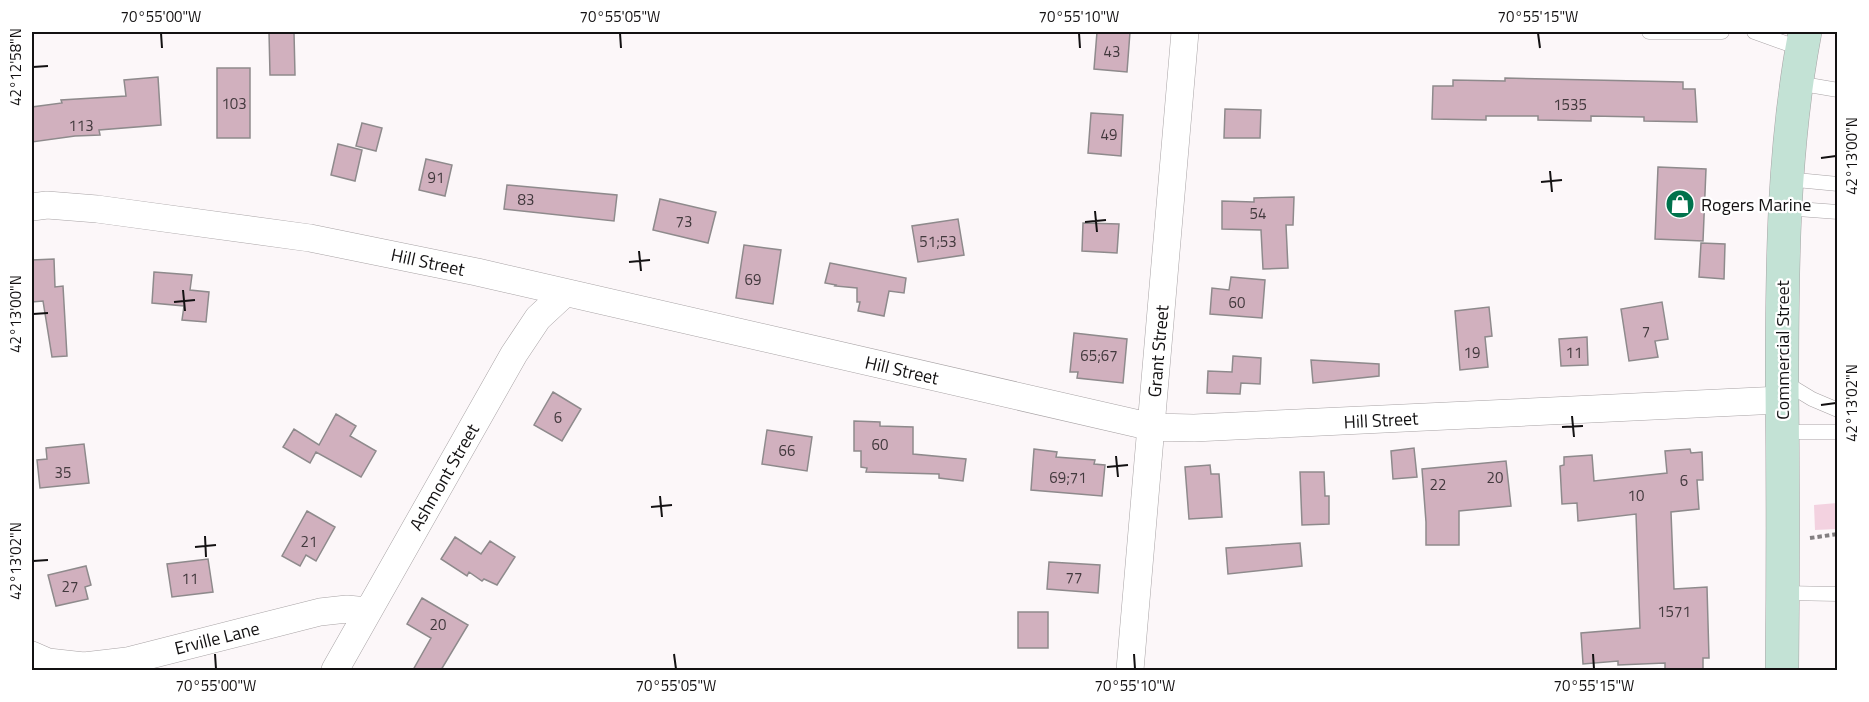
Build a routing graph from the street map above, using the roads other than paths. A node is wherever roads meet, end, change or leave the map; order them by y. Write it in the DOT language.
graph roads {
  1 [pos="1185,32"];
  2 [pos="1648,32"];
  3 [pos="1722,32"];
  4 [pos="1754,32"];
  5 [pos="1803,40"];
  6 [pos="1797,83"];
  7 [pos="1838,90"];
  8 [pos="1838,184"];
  9 [pos="1785,193"];
  10 [pos="32,207"];
  11 [pos="1838,212"];
  12 [pos="565,293"];
  13 [pos="1782,390"];
  14 [pos="1838,410"];
  15 [pos="1152,427"];
  16 [pos="1783,432"];
  17 [pos="1838,432"];
  18 [pos="1783,593"];
  19 [pos="1838,594"];
  20 [pos="367,611"];
  21 [pos="32,655"];
  22 [pos="334,670"];
  23 [pos="1130,670"];
  24 [pos="1782,670"];
  1 -- 15 [label="street, Grant Street"];
  2 -- 3 [label="lane"];
  4 -- 5 [label="lane"];
  5 -- 6 [label="main road, Commercial Street"];
  6 -- 7 [label="lane"];
  6 -- 9 [label="main road, Commercial Street"];
  8 -- 9 [label="lane"];
  9 -- 11 [label="lane"];
  9 -- 13 [label="main road, Commercial Street"];
  10 -- 12 [label="street, Hill Street"];
  12 -- 15 [label="street, Hill Street"];
  12 -- 20 [label="street, Ashmont Street"];
  13 -- 14 [label="lane"];
  13 -- 15 [label="street, Hill Street"];
  13 -- 16 [label="main road, Commercial Street"];
  15 -- 23 [label="street, Grant Street"];
  16 -- 17 [label="lane"];
  16 -- 18 [label="main road, Commercial Street"];
  18 -- 19 [label="lane"];
  18 -- 24 [label="main road, Commercial Street"];
  20 -- 21 [label="street, Erville Lane"];
  20 -- 22 [label="street, Ashmont Street"];
}
